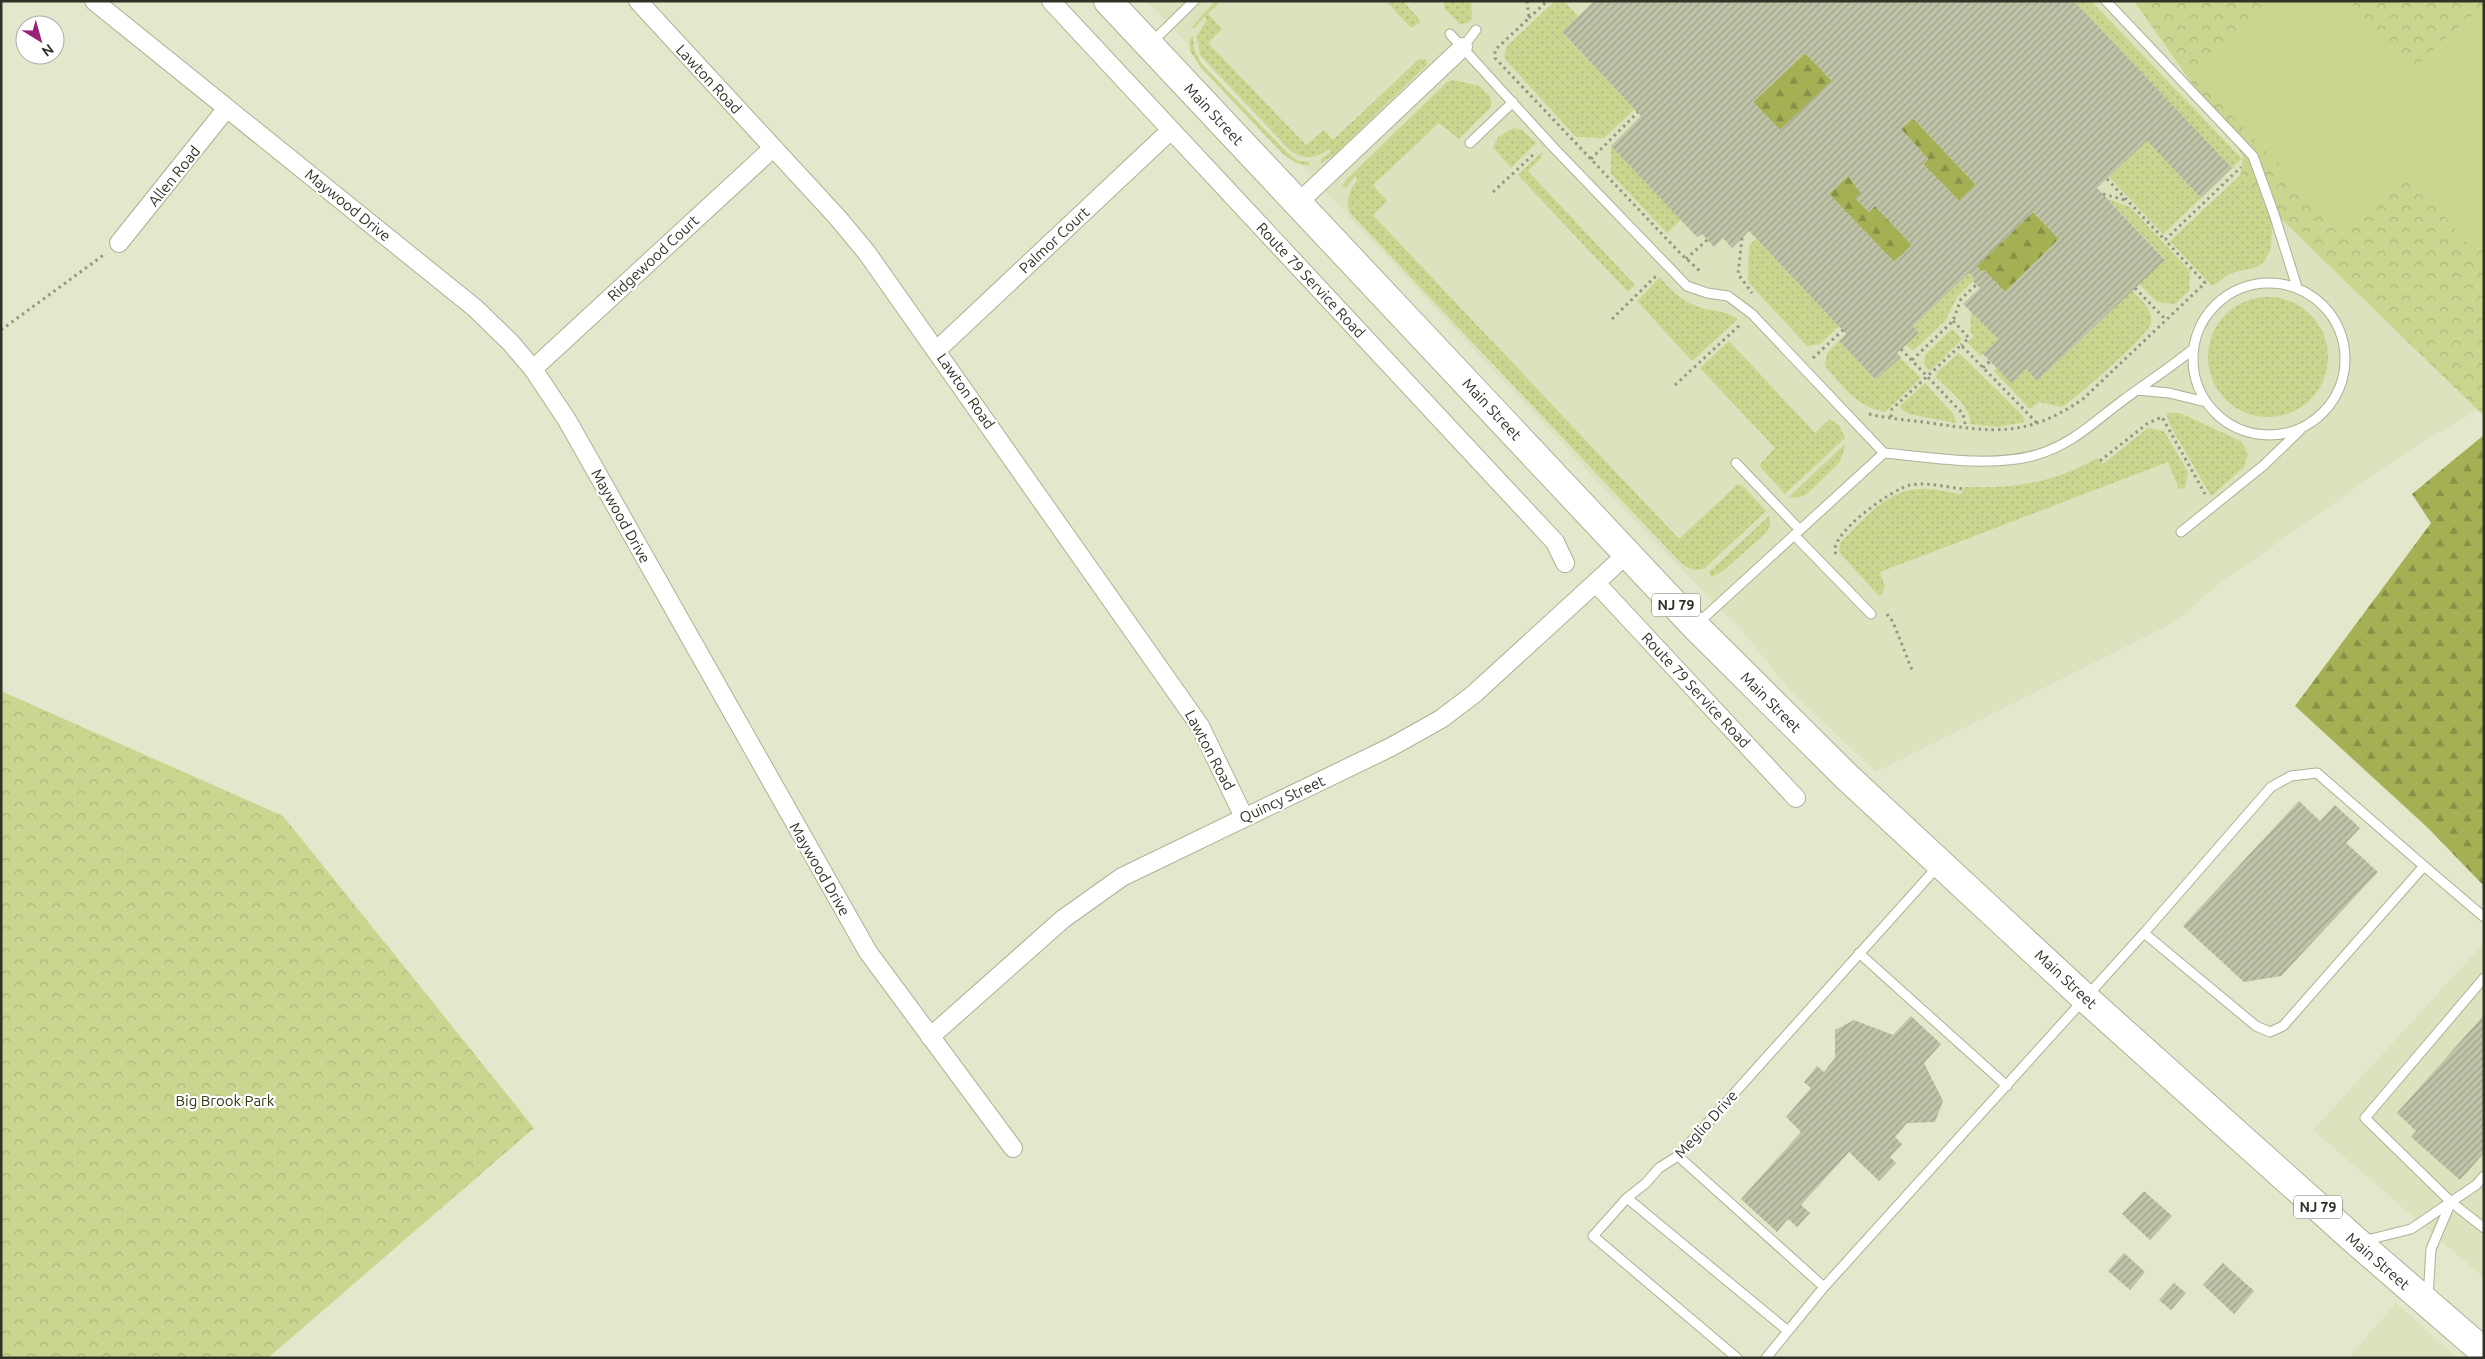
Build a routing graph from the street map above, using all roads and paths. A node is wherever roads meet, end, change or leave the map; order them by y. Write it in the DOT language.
graph roads {
  1 [pos="94,1"];
  2 [pos="638,1"];
  3 [pos="1050,1"];
  4 [pos="1108,1"];
  5 [pos="1194,1"];
  6 [pos="1526,1"];
  7 [pos="1547,1"];
  8 [pos="2106,1"];
  9 [pos="1529,18"];
  10 [pos="1476,30"];
  11 [pos="1450,34"];
  12 [pos="1149,44"];
  13 [pos="1463,48"];
  14 [pos="1513,102"];
  15 [pos="228,108"];
  16 [pos="1638,112"];
  17 [pos="1561,128"];
  18 [pos="1171,130"];
  19 [pos="1547,140"];
  20 [pos="1470,143"];
  21 [pos="772,148"];
  22 [pos="2253,156"];
  23 [pos="1591,159"];
  24 [pos="2107,179"];
  25 [pos="1493,192"];
  26 [pos="2103,194"];
  27 [pos="2129,202"];
  28 [pos="1298,203"];
  29 [pos="1742,238"];
  30 [pos="1707,240"];
  31 [pos="2165,240"];
  32 [pos="119,243"];
  33 [pos="1680,253"];
  34 [pos="1686,259"];
  35 [pos="1666,266"];
  36 [pos="1707,274"];
  37 [pos="1734,280"];
  38 [pos="1744,284"];
  39 [pos="1976,285"];
  40 [pos="2135,288"];
  41 [pos="2297,288"];
  42 [pos="1752,314"];
  43 [pos="1612,319"];
  44 [pos="2166,320"];
  45 [pos="1953,321"];
  46 [pos="1,330"];
  47 [pos="1843,330"];
  48 [pos="1961,345"];
  49 [pos="1902,349"];
  50 [pos="2193,349"];
  51 [pos="937,350"];
  52 [pos="1806,352"];
  53 [pos="1813,358"];
  54 [pos="1912,360"];
  55 [pos="1990,361"];
  56 [pos="1819,365"];
  57 [pos="1983,368"];
  58 [pos="533,369"];
  59 [pos="1927,376"];
  60 [pos="1675,384"];
  61 [pos="2137,390"];
  62 [pos="2206,402"];
  63 [pos="1864,411"];
  64 [pos="1891,417"];
  65 [pos="2038,423"];
  66 [pos="1966,428"];
  67 [pos="2300,430"];
  68 [pos="1884,453"];
  69 [pos="2100,461"];
  70 [pos="1736,462"];
  71 [pos="1963,490"];
  72 [pos="2213,506"];
  73 [pos="1797,532"];
  74 [pos="2180,532"];
  75 [pos="1628,553"];
  76 [pos="1840,559"];
  77 [pos="1566,563"];
  78 [pos="1596,583"];
  79 [pos="1884,608"];
  80 [pos="1871,614"];
  81 [pos="1695,626"];
  82 [pos="1912,670"];
  83 [pos="1796,798"];
  84 [pos="1244,817"];
  85 [pos="1940,864"];
  86 [pos="2424,866"];
  87 [pos="2484,917"];
  88 [pos="2144,933"];
  89 [pos="1859,953"];
  90 [pos="2484,978"];
  91 [pos="2085,998"];
  92 [pos="930,1037"];
  93 [pos="2007,1086"];
  94 [pos="1013,1148"];
  95 [pos="1678,1156"];
  96 [pos="2484,1176"];
  97 [pos="1627,1198"];
  98 [pos="2452,1202"];
  99 [pos="2484,1228"];
  100 [pos="2357,1242"];
  101 [pos="1824,1287"];
  102 [pos="2427,1304"];
  103 [pos="1788,1331"];
  104 [pos="2484,1352"];
  105 [pos="1737,1358"];
  106 [pos="1766,1358"];
  1 -- 15 [label="street, Maywood Drive"];
  2 -- 21 [label="street, Lawton Road"];
  3 -- 18 [label="street, Route 79 Service Road"];
  4 -- 12 [label="main road, Main Street / NJ 79"];
  5 -- 12 [label="lane"];
  6 -- 9 [label="path"];
  7 -- 9 [label="path"];
  8 -- 22 [label="lane"];
  9 -- 17 [label="path"];
  10 -- 13 [label="lane"];
  11 -- 13 [label="lane"];
  12 -- 28 [label="main road, Main Street / NJ 79"];
  13 -- 14 [label="lane"];
  13 -- 28 [label="street"];
  14 -- 19 [label="lane"];
  14 -- 20 [label="lane"];
  15 -- 32 [label="street, Allen Road"];
  15 -- 58 [label="street, Maywood Drive"];
  16 -- 23 [label="path"];
  17 -- 19 [label="path"];
  17 -- 23 [label="path"];
  18 -- 51 [label="street, Palmor Court"];
  18 -- 77 [label="street, Route 79 Service Road"];
  19 -- 25 [label="path"];
  19 -- 35 [label="lane"];
  21 -- 51 [label="street, Lawton Road"];
  21 -- 58 [label="street, Ridgewood Court"];
  22 -- 31 [label="path"];
  22 -- 41 [label="lane"];
  23 -- 33 [label="path"];
  24 -- 27 [label="path"];
  26 -- 27 [label="path"];
  27 -- 31 [label="path"];
  28 -- 75 [label="main road, Main Street / NJ 79"];
  29 -- 38 [label="path"];
  30 -- 34 [label="path"];
  31 -- 44 [label="path"];
  32 -- 46 [label="path"];
  33 -- 34 [label="path"];
  33 -- 35 [label="path"];
  34 -- 36 [label="path"];
  35 -- 42 [label="lane"];
  35 -- 43 [label="path"];
  37 -- 38 [label="path"];
  38 -- 42 [label="path"];
  39 -- 45 [label="path"];
  40 -- 44 [label="path"];
  41 -- 50 [label="lane"];
  41 -- 67 [label="lane"];
  42 -- 60 [label="path"];
  42 -- 68 [label="lane"];
  44 -- 65 [label="path"];
  45 -- 48 [label="path"];
  45 -- 54 [label="path"];
  47 -- 53 [label="path"];
  48 -- 57 [label="path"];
  48 -- 59 [label="path"];
  49 -- 54 [label="path"];
  50 -- 61 [label="lane"];
  50 -- 62 [label="lane"];
  51 -- 84 [label="street, Lawton Road"];
  52 -- 53 [label="path"];
  53 -- 56 [label="path"];
  54 -- 59 [label="path"];
  55 -- 57 [label="path"];
  57 -- 65 [label="path"];
  58 -- 92 [label="street, Maywood Drive"];
  59 -- 64 [label="path"];
  59 -- 66 [label="path"];
  61 -- 62 [label="lane"];
  61 -- 68 [label="lane"];
  62 -- 67 [label="lane"];
  63 -- 64 [label="path"];
  64 -- 66 [label="path"];
  65 -- 66 [label="path"];
  67 -- 72 [label="lane"];
  68 -- 73 [label="lane"];
  69 -- 72 [label="path"];
  70 -- 73 [label="lane"];
  71 -- 76 [label="path"];
  72 -- 74 [label="lane"];
  73 -- 80 [label="lane"];
  73 -- 81 [label="lane"];
  75 -- 78 [label="street, Quincy Street"];
  75 -- 81 [label="main road, Main Street / NJ 79"];
  78 -- 83 [label="street, Route 79 Service Road"];
  78 -- 84 [label="street, Quincy Street"];
  79 -- 82 [label="path"];
  81 -- 85 [label="main road, Main Street / NJ 79"];
  84 -- 92 [label="street, Quincy Street"];
  85 -- 89 [label="lane, Meglio Drive"];
  85 -- 91 [label="main road, Main Street / NJ 79"];
  86 -- 87 [label="lane"];
  86 -- 88 [label="lane"];
  86 -- 88 [label="lane"];
  88 -- 91 [label="lane"];
  89 -- 93 [label="lane"];
  89 -- 95 [label="lane, Meglio Drive"];
  90 -- 98 [label="lane"];
  91 -- 93 [label="lane"];
  91 -- 100 [label="main road, Main Street / NJ 79"];
  92 -- 94 [label="street, Maywood Drive"];
  93 -- 101 [label="lane"];
  95 -- 97 [label="lane, Meglio Drive"];
  95 -- 101 [label="lane"];
  96 -- 98 [label="lane"];
  97 -- 103 [label="lane"];
  97 -- 105 [label="lane, Meglio Drive"];
  98 -- 99 [label="lane"];
  98 -- 100 [label="lane"];
  98 -- 102 [label="lane"];
  100 -- 102 [label="main road, Main Street / NJ 79"];
  101 -- 103 [label="lane"];
  102 -- 104 [label="main road, Main Street / NJ 79"];
  103 -- 106 [label="lane"];
}
